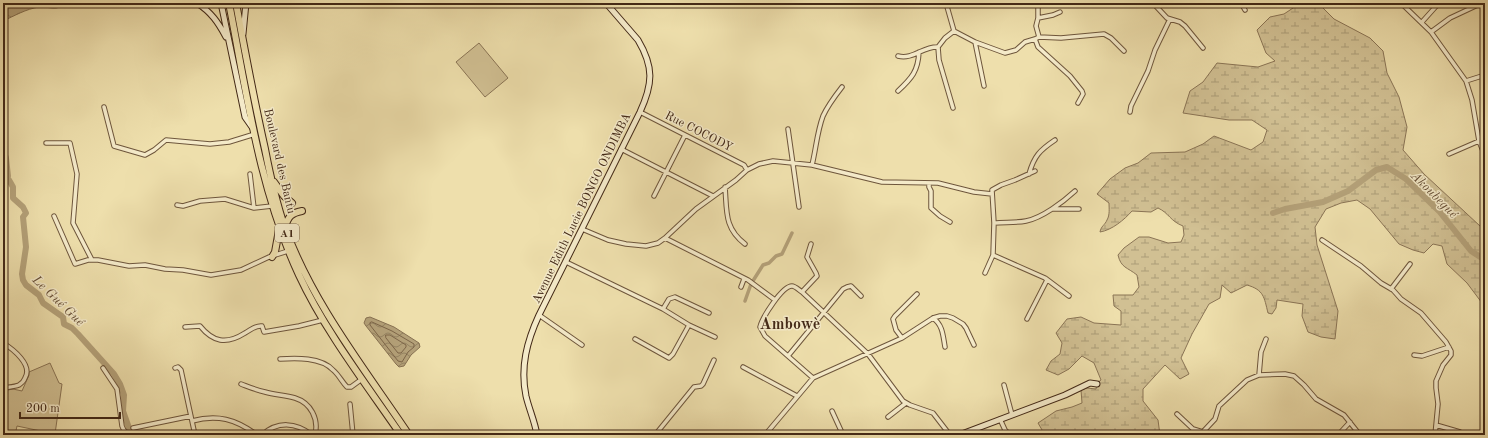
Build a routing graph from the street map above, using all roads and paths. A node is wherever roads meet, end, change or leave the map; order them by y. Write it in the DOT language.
graph roads {
  1 [pos="197,3"];
  2 [pos="221,3"];
  3 [pos="230,3"];
  4 [pos="236,3"];
  5 [pos="246,3"];
  6 [pos="606,3"];
  7 [pos="946,3"];
  8 [pos="1038,3"];
  9 [pos="1153,3"];
  10 [pos="1241,3"];
  11 [pos="1401,3"];
  12 [pos="1439,3"];
  13 [pos="1468,3"];
  14 [pos="1482,3"];
  15 [pos="1469,8"];
  16 [pos="1245,10"];
  17 [pos="1060,12"];
  18 [pos="1038,18"];
  19 [pos="1170,19"];
  20 [pos="1422,22"];
  21 [pos="954,31"];
  22 [pos="1431,32"];
  23 [pos="1039,37"];
  24 [pos="243,39"];
  25 [pos="1034,39"];
  26 [pos="228,41"];
  27 [pos="975,42"];
  28 [pos="938,48"];
  29 [pos="1203,48"];
  30 [pos="1124,51"];
  31 [pos="919,52"];
  32 [pos="898,56"];
  33 [pos="1485,75"];
  34 [pos="1466,81"];
  35 [pos="842,86"];
  36 [pos="984,86"];
  37 [pos="898,91"];
  38 [pos="1078,103"];
  39 [pos="104,107"];
  40 [pos="953,108"];
  41 [pos="640,112"];
  42 [pos="1130,112"];
  43 [pos="788,129"];
  44 [pos="254,131"];
  45 [pos="685,135"];
  46 [pos="1055,140"];
  47 [pos="1479,141"];
  48 [pos="46,143"];
  49 [pos="621,149"];
  50 [pos="1449,154"];
  51 [pos="1485,156"];
  52 [pos="792,162"];
  53 [pos="812,165"];
  54 [pos="747,170"];
  55 [pos="1035,171"];
  56 [pos="666,172"];
  57 [pos="250,174"];
  58 [pos="1029,174"];
  59 [pos="272,179"];
  60 [pos="929,183"];
  61 [pos="725,187"];
  62 [pos="1075,191"];
  63 [pos="992,194"];
  64 [pos="654,196"];
  65 [pos="713,196"];
  66 [pos="292,204"];
  67 [pos="176,205"];
  68 [pos="272,206"];
  69 [pos="254,208"];
  70 [pos="799,208"];
  71 [pos="1051,209"];
  72 [pos="1079,209"];
  73 [pos="302,212"];
  74 [pos="54,216"];
  75 [pos="950,222"];
  76 [pos="994,223"];
  77 [pos="282,228"];
  78 [pos="582,229"];
  79 [pos="665,238"];
  80 [pos="1322,240"];
  81 [pos="745,244"];
  82 [pos="811,244"];
  83 [pos="288,251"];
  84 [pos="993,255"];
  85 [pos="272,256"];
  86 [pos="92,260"];
  87 [pos="566,262"];
  88 [pos="1410,264"];
  89 [pos="985,273"];
  90 [pos="744,279"];
  91 [pos="1047,280"];
  92 [pos="741,287"];
  93 [pos="1391,289"];
  94 [pos="802,292"];
  95 [pos="917,294"];
  96 [pos="861,296"];
  97 [pos="1069,296"];
  98 [pos="775,300"];
  99 [pos="663,309"];
  100 [pos="709,313"];
  101 [pos="824,313"];
  102 [pos="539,315"];
  103 [pos="933,318"];
  104 [pos="1027,319"];
  105 [pos="324,320"];
  106 [pos="689,325"];
  107 [pos="186,327"];
  108 [pos="714,337"];
  109 [pos="902,338"];
  110 [pos="635,339"];
  111 [pos="1266,339"];
  112 [pos="3,343"];
  113 [pos="582,345"];
  114 [pos="974,345"];
  115 [pos="945,347"];
  116 [pos="1449,347"];
  117 [pos="868,354"];
  118 [pos="1414,355"];
  119 [pos="788,356"];
  120 [pos="280,359"];
  121 [pos="714,360"];
  122 [pos="744,366"];
  123 [pos="103,368"];
  124 [pos="175,368"];
  125 [pos="1259,375"];
  126 [pos="814,378"];
  127 [pos="362,379"];
  128 [pos="241,384"];
  129 [pos="1097,384"];
  130 [pos="1004,385"];
  131 [pos="3,388"];
  132 [pos="797,396"];
  133 [pos="906,403"];
  134 [pos="350,404"];
  135 [pos="832,410"];
  136 [pos="1177,414"];
  137 [pos="1012,415"];
  138 [pos="191,416"];
  139 [pos="888,417"];
  140 [pos="1000,419"];
  141 [pos="192,421"];
  142 [pos="1350,422"];
  143 [pos="1436,424"];
  144 [pos="133,428"];
  145 [pos="1460,432"];
  146 [pos="126,433"];
  147 [pos="1201,433"];
  148 [pos="110,435"];
  149 [pos="195,435"];
  150 [pos="257,435"];
  151 [pos="262,435"];
  152 [pos="313,435"];
  153 [pos="353,435"];
  154 [pos="401,435"];
  155 [pos="409,435"];
  156 [pos="536,435"];
  157 [pos="655,435"];
  158 [pos="765,435"];
  159 [pos="843,435"];
  160 [pos="950,435"];
  161 [pos="959,435"];
  162 [pos="1010,435"];
  163 [pos="1338,435"];
  164 [pos="1360,435"];
  165 [pos="1435,435"];
  1 -- 26 [label="main road"];
  2 -- 26 [label="main road"];
  3 -- 44 [label="highway, Boulevard des Bantu / A1"];
  4 -- 24 [label="highway, Boulevard des Bantu / A1"];
  5 -- 24 [label="main road"];
  6 -- 41 [label="main road, Avenue Edith Lucie BONGO ONDIMBA"];
  7 -- 21 [label="street"];
  8 -- 18 [label="street"];
  9 -- 19 [label="street"];
  10 -- 16 [label="street"];
  11 -- 20 [label="street"];
  12 -- 20 [label="street"];
  13 -- 15 [label="street"];
  14 -- 15 [label="street"];
  15 -- 22 [label="street"];
  17 -- 18 [label="street"];
  18 -- 23 [label="street"];
  19 -- 29 [label="street"];
  19 -- 42 [label="street"];
  20 -- 22 [label="street"];
  21 -- 27 [label="street"];
  21 -- 28 [label="street"];
  22 -- 34 [label="street"];
  23 -- 25 [label="street"];
  23 -- 30 [label="street"];
  24 -- 59 [label="highway, Boulevard des Bantu / A1"];
  25 -- 27 [label="street"];
  25 -- 38 [label="street"];
  26 -- 44 [label="main road"];
  27 -- 36 [label="street"];
  28 -- 31 [label="street"];
  28 -- 40 [label="street"];
  31 -- 32 [label="street"];
  31 -- 37 [label="street"];
  33 -- 34 [label="street"];
  34 -- 47 [label="street"];
  35 -- 53 [label="street"];
  39 -- 44 [label="street"];
  41 -- 45 [label="street, Rue COCODY"];
  41 -- 49 [label="main road, Avenue Edith Lucie BONGO ONDIMBA"];
  43 -- 52 [label="street"];
  44 -- 68 [label="highway, Boulevard des Bantu / A1"];
  45 -- 54 [label="street, Rue COCODY"];
  45 -- 56 [label="street"];
  46 -- 58 [label="street"];
  47 -- 50 [label="street"];
  47 -- 51 [label="street"];
  48 -- 86 [label="street"];
  49 -- 56 [label="street"];
  49 -- 78 [label="main road, Avenue Edith Lucie BONGO ONDIMBA"];
  52 -- 53 [label="street"];
  52 -- 54 [label="street"];
  52 -- 70 [label="street"];
  53 -- 60 [label="street"];
  54 -- 61 [label="street"];
  55 -- 58 [label="street"];
  56 -- 64 [label="street"];
  56 -- 65 [label="street"];
  57 -- 69 [label="street"];
  58 -- 63 [label="street"];
  59 -- 66 [label="highway"];
  59 -- 77 [label="highway, Boulevard des Bantu / A1"];
  60 -- 63 [label="street"];
  60 -- 75 [label="street"];
  61 -- 65 [label="street"];
  61 -- 81 [label="street"];
  62 -- 71 [label="street"];
  63 -- 76 [label="street"];
  65 -- 79 [label="street"];
  67 -- 69 [label="street"];
  68 -- 69 [label="street"];
  68 -- 77 [label="highway, Boulevard des Bantu / A1"];
  71 -- 72 [label="street"];
  71 -- 76 [label="street"];
  73 -- 77 [label="highway"];
  74 -- 86 [label="street"];
  76 -- 84 [label="street"];
  77 -- 83 [label="highway, Boulevard des Bantu / A1"];
  77 -- 85 [label="highway"];
  77 -- 155 [label="highway, Boulevard des Bantu / A1"];
  78 -- 79 [label="street"];
  78 -- 87 [label="main road, Avenue Edith Lucie BONGO ONDIMBA"];
  79 -- 90 [label="street"];
  80 -- 93 [label="street"];
  82 -- 94 [label="street"];
  83 -- 85 [label="street"];
  83 -- 105 [label="highway, Boulevard des Bantu / A1"];
  84 -- 89 [label="street"];
  84 -- 91 [label="street"];
  85 -- 86 [label="street"];
  87 -- 99 [label="street"];
  87 -- 102 [label="main road, Avenue Edith Lucie BONGO ONDIMBA"];
  88 -- 93 [label="street"];
  90 -- 92 [label="street"];
  90 -- 98 [label="street"];
  91 -- 97 [label="street"];
  91 -- 104 [label="street"];
  93 -- 116 [label="street"];
  94 -- 98 [label="street"];
  94 -- 101 [label="street"];
  95 -- 109 [label="street"];
  96 -- 101 [label="street"];
  98 -- 119 [label="street"];
  99 -- 100 [label="street"];
  99 -- 106 [label="street"];
  101 -- 117 [label="street"];
  101 -- 119 [label="street"];
  102 -- 113 [label="street"];
  102 -- 156 [label="main road, Avenue Edith Lucie BONGO ONDIMBA"];
  103 -- 109 [label="street"];
  103 -- 114 [label="street"];
  103 -- 115 [label="street"];
  105 -- 107 [label="street"];
  105 -- 127 [label="highway, Boulevard des Bantu / A1"];
  106 -- 108 [label="street"];
  106 -- 110 [label="street"];
  109 -- 117 [label="street"];
  111 -- 125 [label="street"];
  112 -- 131 [label="street"];
  116 -- 118 [label="street"];
  116 -- 143 [label="street"];
  117 -- 126 [label="street"];
  117 -- 133 [label="street"];
  119 -- 126 [label="street"];
  120 -- 127 [label="street"];
  121 -- 157 [label="street"];
  122 -- 132 [label="street"];
  123 -- 146 [label="street"];
  124 -- 138 [label="street"];
  125 -- 142 [label="street"];
  125 -- 147 [label="street"];
  126 -- 132 [label="street"];
  127 -- 154 [label="highway, Boulevard des Bantu / A1"];
  128 -- 152 [label="street"];
  129 -- 137 [label="main road"];
  130 -- 137 [label="street"];
  132 -- 158 [label="street"];
  133 -- 139 [label="street"];
  133 -- 160 [label="street"];
  134 -- 153 [label="street"];
  135 -- 159 [label="street"];
  136 -- 147 [label="street"];
  137 -- 140 [label="main road"];
  138 -- 141 [label="street"];
  138 -- 144 [label="street"];
  140 -- 161 [label="main road"];
  140 -- 162 [label="street"];
  141 -- 149 [label="street"];
  141 -- 150 [label="street"];
  142 -- 163 [label="street"];
  142 -- 164 [label="street"];
  143 -- 145 [label="street"];
  143 -- 165 [label="street"];
  146 -- 148 [label="street"];
  151 -- 152 [label="street"];
}
